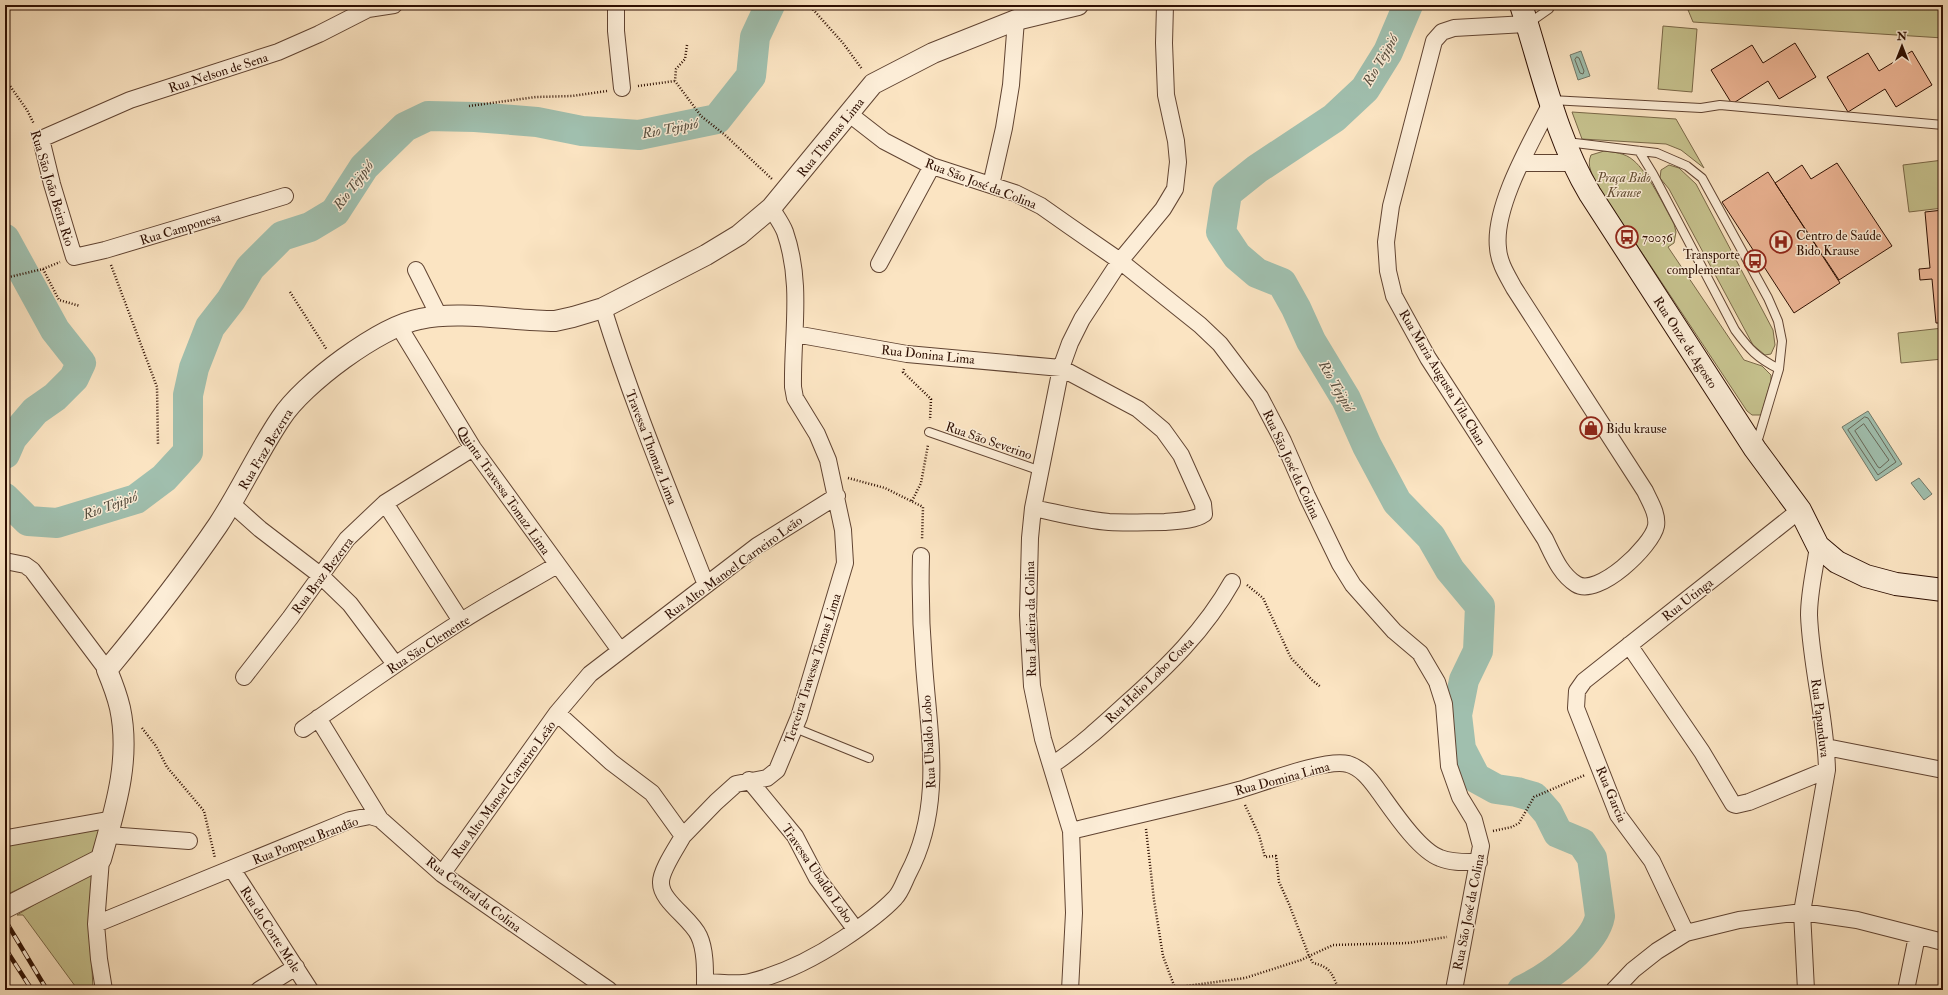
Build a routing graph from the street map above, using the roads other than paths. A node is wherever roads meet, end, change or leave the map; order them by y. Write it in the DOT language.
graph roads {
  1 [pos="394,5"];
  2 [pos="616,5"];
  3 [pos="1078,5"];
  4 [pos="1165,5"];
  5 [pos="1551,5"];
  6 [pos="366,7"];
  7 [pos="1524,14"];
  8 [pos="1016,20"];
  9 [pos="622,88"];
  10 [pos="1551,102"];
  11 [pos="848,113"];
  12 [pos="1943,125"];
  13 [pos="41,139"];
  14 [pos="1564,142"];
  15 [pos="1639,151"];
  16 [pos="1521,163"];
  17 [pos="1573,163"];
  18 [pos="932,166"];
  19 [pos="991,185"];
  20 [pos="285,196"];
  21 [pos="771,208"];
  22 [pos="74,257"];
  23 [pos="1120,261"];
  24 [pos="879,264"];
  25 [pos="416,270"];
  26 [pos="603,308"];
  27 [pos="439,316"];
  28 [pos="398,326"];
  29 [pos="795,334"];
  30 [pos="1061,368"];
  31 [pos="1779,369"];
  32 [pos="929,432"];
  33 [pos="473,448"];
  34 [pos="1755,448"];
  35 [pos="1041,471"];
  36 [pos="837,496"];
  37 [pos="385,503"];
  38 [pos="232,504"];
  39 [pos="1034,508"];
  40 [pos="1800,510"];
  41 [pos="1818,546"];
  42 [pos="921,556"];
  43 [pos="5,561"];
  44 [pos="557,565"];
  45 [pos="320,575"];
  46 [pos="1232,582"];
  47 [pos="706,585"];
  48 [pos="1943,590"];
  49 [pos="461,621"];
  50 [pos="1630,645"];
  51 [pos="619,649"];
  52 [pos="395,664"];
  53 [pos="107,670"];
  54 [pos="244,677"];
  55 [pos="1577,691"];
  56 [pos="557,713"];
  57 [pos="318,718"];
  58 [pos="795,728"];
  59 [pos="303,729"];
  60 [pos="1826,747"];
  61 [pos="869,758"];
  62 [pos="1052,765"];
  63 [pos="1827,770"];
  64 [pos="1943,770"];
  65 [pos="749,780"];
  66 [pos="380,818"];
  67 [pos="110,827"];
  68 [pos="1071,831"];
  69 [pos="683,836"];
  70 [pos="7,838"];
  71 [pos="189,841"];
  72 [pos="101,859"];
  73 [pos="1479,862"];
  74 [pos="226,872"];
  75 [pos="442,874"];
  76 [pos="5,908"];
  77 [pos="1802,912"];
  78 [pos="96,924"];
  79 [pos="856,930"];
  80 [pos="1686,933"];
  81 [pos="1917,936"];
  82 [pos="1943,942"];
  83 [pos="296,967"];
  84 [pos="705,986"];
  85 [pos="104,990"];
  86 [pos="259,990"];
  87 [pos="310,990"];
  88 [pos="609,990"];
  89 [pos="1070,990"];
  90 [pos="1454,990"];
  91 [pos="1614,990"];
  92 [pos="1806,990"];
  93 [pos="1906,990"];
  1 -- 6 [label="street, Rua Nelson de Sena"];
  2 -- 9 [label="street"];
  3 -- 8 [label="street, Rua Thomas Lima"];
  4 -- 23 [label="street, Rua Ladeira da Colina"];
  5 -- 7 [label="lane"];
  6 -- 13 [label="street, Rua Nelson de Sena"];
  7 -- 10 [label="main road, Rua Onze de Agosto"];
  7 -- 16 [label="street, Rua Maria Augusta Vila Chan"];
  8 -- 11 [label="street, Rua Thomas Lima"];
  8 -- 19 [label="street"];
  10 -- 12 [label="lane"];
  10 -- 14 [label="main road, Rua Onze de Agosto"];
  10 -- 16 [label="street"];
  11 -- 18 [label="street, Rua São José da Colina"];
  11 -- 21 [label="street, Rua Thomas Lima"];
  13 -- 22 [label="street, Rua São João Beira Rio"];
  14 -- 15 [label="lane"];
  14 -- 17 [label="main road, Rua Onze de Agosto"];
  15 -- 31 [label="lane"];
  15 -- 31 [label="lane"];
  16 -- 17 [label="street"];
  17 -- 34 [label="main road, Rua Onze de Agosto"];
  18 -- 19 [label="street, Rua São José da Colina"];
  18 -- 24 [label="street"];
  19 -- 23 [label="street, Rua São José da Colina"];
  20 -- 22 [label="street, Rua Camponesa"];
  21 -- 26 [label="street, Rua Thomas Lima"];
  21 -- 29 [label="street"];
  23 -- 30 [label="street, Rua Ladeira da Colina"];
  23 -- 73 [label="street, Rua São José da Colina"];
  25 -- 27 [label="street"];
  26 -- 27 [label="street, Rua Fraz Bezerra"];
  26 -- 47 [label="street, Travessa Thomaz Lima"];
  27 -- 28 [label="street, Rua Fraz Bezerra"];
  28 -- 33 [label="street, Quinta Travessa Tomaz Lima"];
  28 -- 38 [label="street, Rua Fraz Bezerra"];
  29 -- 30 [label="street, Rua Donina Lima"];
  29 -- 36 [label="street"];
  30 -- 35 [label="street, Rua Ladeira da Colina"];
  30 -- 39 [label="street"];
  31 -- 34 [label="lane"];
  32 -- 35 [label="lane, Rua São Severino"];
  33 -- 37 [label="street, Rua Braz Bezerra"];
  33 -- 44 [label="street, Quinta Travessa Tomaz Lima"];
  34 -- 40 [label="main road, Rua Onze de Agosto"];
  35 -- 39 [label="street, Rua Ladeira da Colina"];
  36 -- 47 [label="street, Rua Alto Manoel Carneiro Leão"];
  36 -- 58 [label="street, Terceira Travessa Tomas Lima"];
  37 -- 45 [label="street, Rua Braz Bezerra"];
  37 -- 49 [label="street"];
  38 -- 45 [label="street"];
  38 -- 53 [label="street, Rua Fraz Bezerra"];
  39 -- 62 [label="street, Rua Ladeira da Colina"];
  40 -- 41 [label="main road, Rua Onze de Agosto"];
  40 -- 50 [label="street, Rua Utinga"];
  41 -- 48 [label="main road, Rua Onze de Agosto"];
  41 -- 60 [label="street, Rua Papanduva"];
  42 -- 79 [label="street, Rua Ubaldo Lobo"];
  43 -- 53 [label="street"];
  44 -- 49 [label="street, Rua São Clemente"];
  44 -- 51 [label="street, Quinta Travessa Tomaz Lima"];
  45 -- 52 [label="street"];
  45 -- 54 [label="street, Rua Braz Bezerra"];
  46 -- 62 [label="street, Rua Helio Lobo Costa"];
  47 -- 51 [label="street, Rua Alto Manoel Carneiro Leão"];
  49 -- 52 [label="street, Rua São Clemente"];
  50 -- 55 [label="street, Rua Utinga"];
  50 -- 63 [label="street"];
  51 -- 56 [label="street, Rua Alto Manoel Carneiro Leão"];
  52 -- 57 [label="street, Rua São Clemente"];
  53 -- 67 [label="street"];
  55 -- 80 [label="street, Rua Garcia"];
  56 -- 69 [label="street"];
  56 -- 75 [label="street, Rua Alto Manoel Carneiro Leão"];
  57 -- 59 [label="street, Rua São Clemente"];
  57 -- 66 [label="street, Rua Central da Colina"];
  58 -- 61 [label="lane"];
  58 -- 65 [label="street, Terceira Travessa Tomas Lima"];
  60 -- 63 [label="street, Rua Papanduva"];
  60 -- 64 [label="street"];
  62 -- 68 [label="street, Rua Ladeira da Colina"];
  63 -- 77 [label="street, Rua Papanduva"];
  65 -- 69 [label="street, Terceira Travessa Tomas Lima"];
  65 -- 79 [label="street, Travessa Ubaldo Lobo"];
  66 -- 74 [label="street, Rua Pompeu Brandão"];
  66 -- 75 [label="street, Rua Central da Colina"];
  67 -- 70 [label="street"];
  67 -- 71 [label="street"];
  67 -- 72 [label="street"];
  68 -- 73 [label="street, Rua Domina Lima"];
  68 -- 89 [label="street, Rua Ladeira da Colina"];
  69 -- 84 [label="street, Terceira Travessa Tomas Lima"];
  72 -- 76 [label="street"];
  72 -- 78 [label="street"];
  73 -- 90 [label="street, Rua São José da Colina"];
  74 -- 78 [label="street, Rua Pompeu Brandão"];
  74 -- 83 [label="street, Rua do Corte Mole"];
  75 -- 88 [label="street, Rua Central da Colina"];
  77 -- 80 [label="street"];
  77 -- 81 [label="street"];
  77 -- 92 [label="street, Rua Papanduva"];
  78 -- 85 [label="street"];
  79 -- 84 [label="street, Rua Ubaldo Lobo"];
  80 -- 91 [label="street"];
  81 -- 82 [label="street"];
  81 -- 93 [label="street"];
  83 -- 86 [label="street"];
  83 -- 87 [label="street, Rua do Corte Mole"];
}
